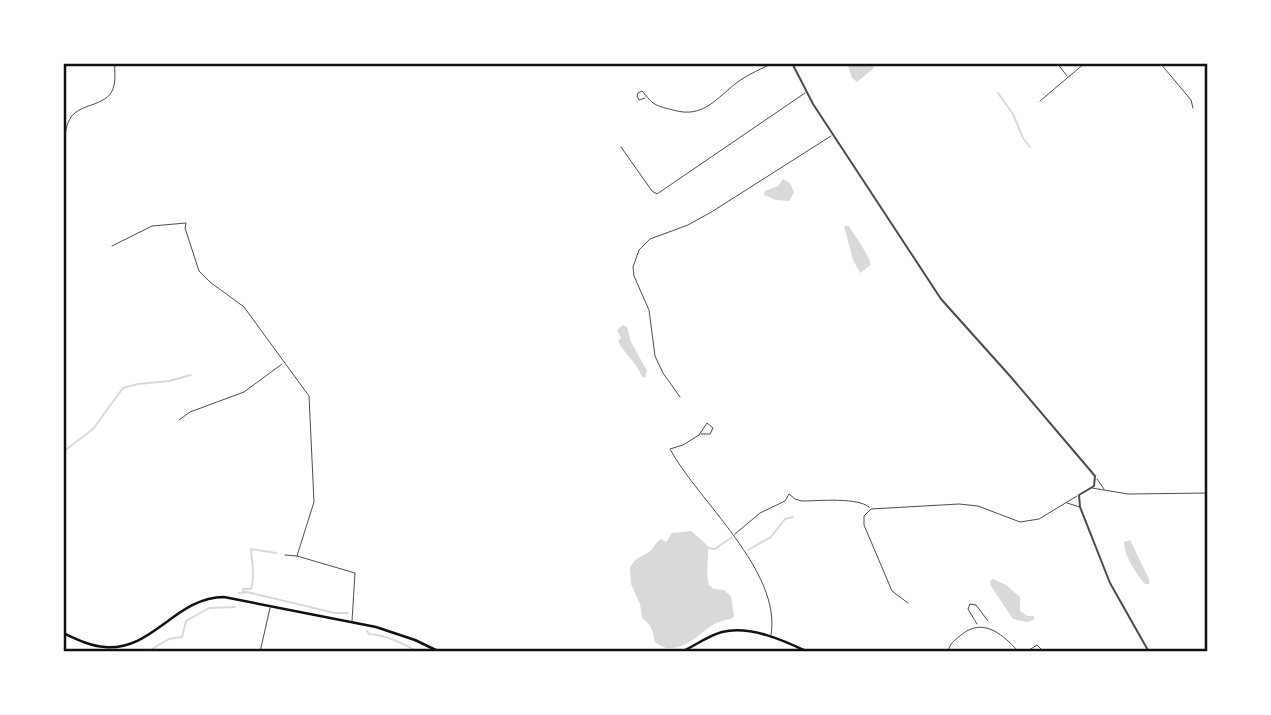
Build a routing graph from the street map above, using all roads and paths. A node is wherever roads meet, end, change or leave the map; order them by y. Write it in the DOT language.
graph roads {
  1 [pos="115,63"];
  2 [pos="773,63"];
  3 [pos="792,63"];
  4 [pos="1056,63"];
  5 [pos="1085,63"];
  6 [pos="1160,63"];
  7 [pos="1069,77"];
  8 [pos="807,92"];
  9 [pos="645,98"];
  10 [pos="1040,101"];
  11 [pos="1193,108"];
  12 [pos="832,135"];
  13 [pos="621,147"];
  14 [pos="63,149"];
  15 [pos="112,246"];
  16 [pos="284,362"];
  17 [pos="680,397"];
  18 [pos="179,420"];
  19 [pos="701,434"];
  20 [pos="1095,476"];
  21 [pos="1092,488"];
  22 [pos="1106,491"];
  23 [pos="1208,493"];
  24 [pos="1079,495"];
  25 [pos="1065,503"];
  26 [pos="1080,507"];
  27 [pos="870,509"];
  28 [pos="734,535"];
  29 [pos="285,555"];
  30 [pos="297,556"];
  31 [pos="908,603"];
  32 [pos="270,606"];
  33 [pos="988,621"];
  34 [pos="352,622"];
  35 [pos="978,627"];
  36 [pos="63,633"];
  37 [pos="771,637"];
  38 [pos="260,652"];
  39 [pos="440,652"];
  40 [pos="681,652"];
  41 [pos="808,652"];
  42 [pos="948,652"];
  43 [pos="1019,652"];
  44 [pos="1026,652"];
  45 [pos="1044,652"];
  46 [pos="1149,652"];
  1 -- 14 [label="street"];
  2 -- 9 [label="street"];
  3 -- 8 [label="street"];
  4 -- 7 [label="street"];
  5 -- 7 [label="street"];
  6 -- 11 [label="street"];
  7 -- 10 [label="street"];
  8 -- 12 [label="street"];
  8 -- 13 [label="street"];
  12 -- 17 [label="street"];
  12 -- 20 [label="street"];
  15 -- 16 [label="street"];
  16 -- 18 [label="street"];
  16 -- 30 [label="street"];
  19 -- 28 [label="street"];
  20 -- 21 [label="street"];
  20 -- 22 [label="street"];
  21 -- 22 [label="street"];
  21 -- 24 [label="street"];
  22 -- 23 [label="street"];
  24 -- 25 [label="street"];
  24 -- 26 [label="street"];
  25 -- 26 [label="street"];
  25 -- 27 [label="street"];
  26 -- 46 [label="street"];
  27 -- 28 [label="street"];
  27 -- 31 [label="street"];
  28 -- 37 [label="street"];
  29 -- 30 [label="street"];
  30 -- 34 [label="street"];
  32 -- 34 [label="main road"];
  32 -- 36 [label="main road"];
  32 -- 38 [label="street"];
  33 -- 35 [label="street"];
  34 -- 39 [label="main road"];
  35 -- 42 [label="street"];
  35 -- 43 [label="street"];
  37 -- 40 [label="main road"];
  37 -- 41 [label="main road"];
  44 -- 45 [label="street"];
}
